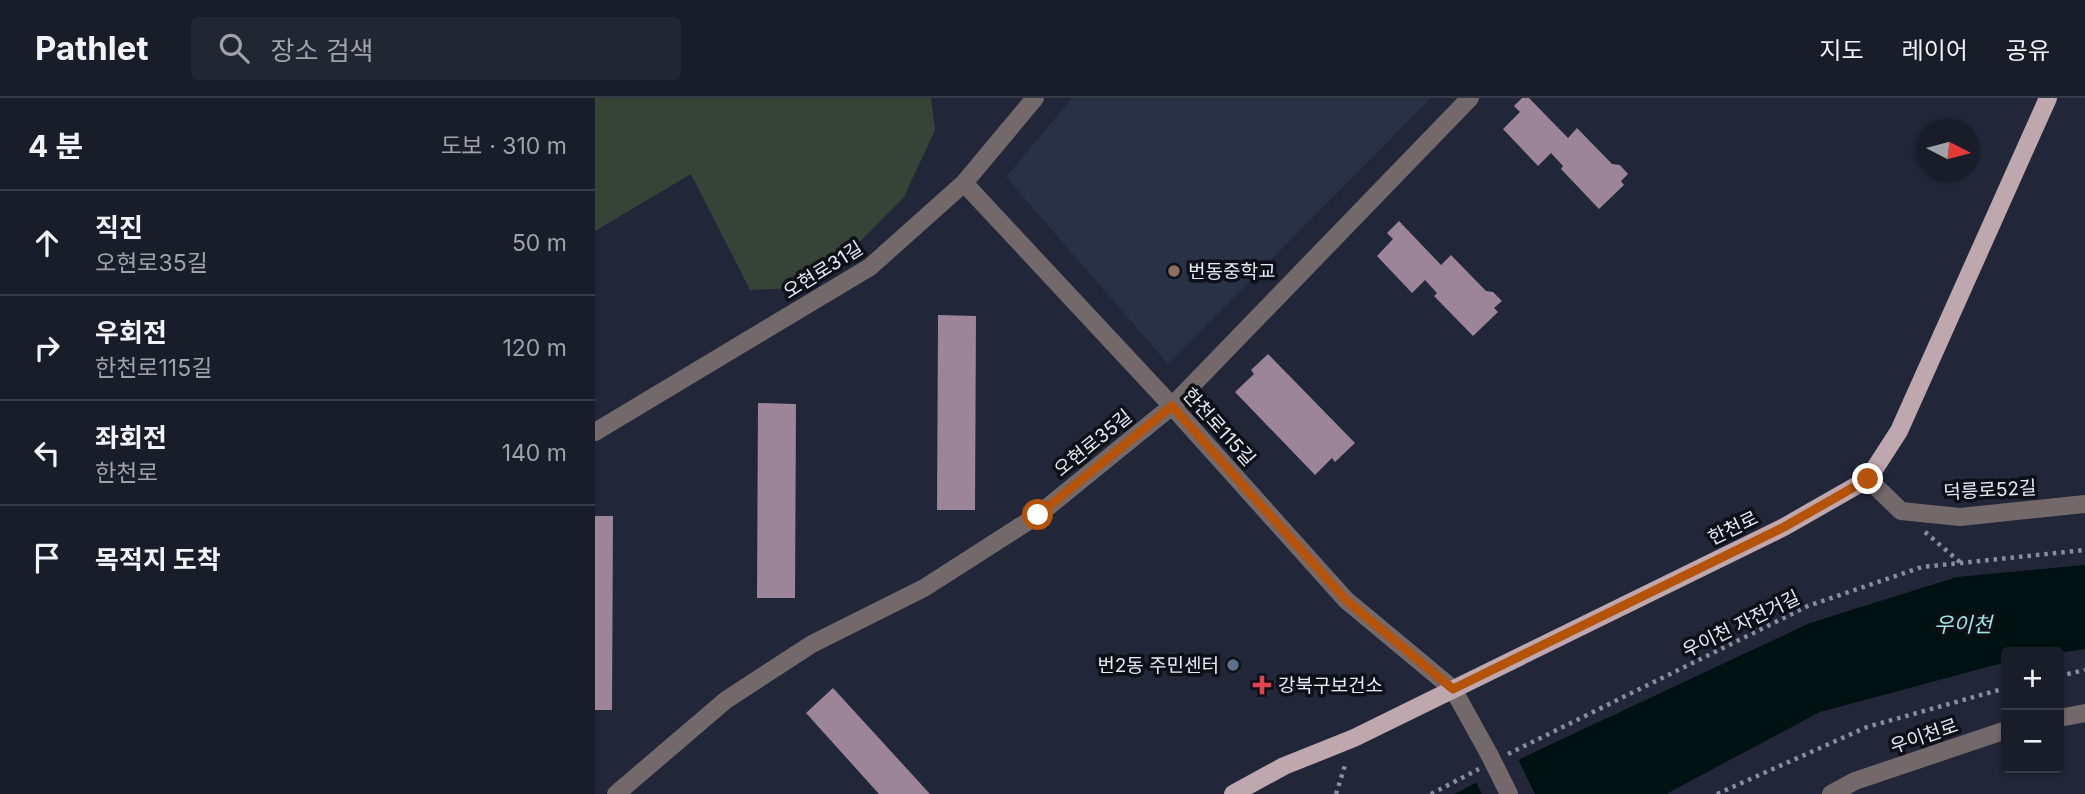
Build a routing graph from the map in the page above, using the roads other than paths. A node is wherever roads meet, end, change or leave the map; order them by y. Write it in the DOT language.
graph roads {
  1 [pos="1035,98"];
  2 [pos="1470,98"];
  3 [pos="2048,98"];
  4 [pos="964,183"];
  5 [pos="1172,406"];
  6 [pos="595,432"];
  7 [pos="1868,479"];
  8 [pos="2085,504"];
  9 [pos="1453,689"];
  10 [pos="2084,714"];
  11 [pos="2064,717"];
  12 [pos="2001,732"];
  13 [pos="1859,788"];
  14 [pos="616,794"];
  15 [pos="1233,794"];
  16 [pos="1509,794"];
  17 [pos="1831,794"];
  1 -- 4 [label="street, 오현로31길"];
  2 -- 5 [label="street, 오현로35길"];
  3 -- 7 [label="main road, 한천로"];
  4 -- 5 [label="street, 한천로115길"];
  4 -- 6 [label="street, 오현로31길"];
  5 -- 9 [label="street, 한천로115길"];
  5 -- 14 [label="street, 오현로35길"];
  7 -- 8 [label="street, 덕릉로52길"];
  7 -- 9 [label="main road, 한천로"];
  9 -- 15 [label="main road, 한천로"];
  9 -- 16 [label="street, bridge"];
  10 -- 11 [label="street"];
  12 -- 13 [label="street, 우이천로"];
  13 -- 17 [label="street, 우이천로"];
}
